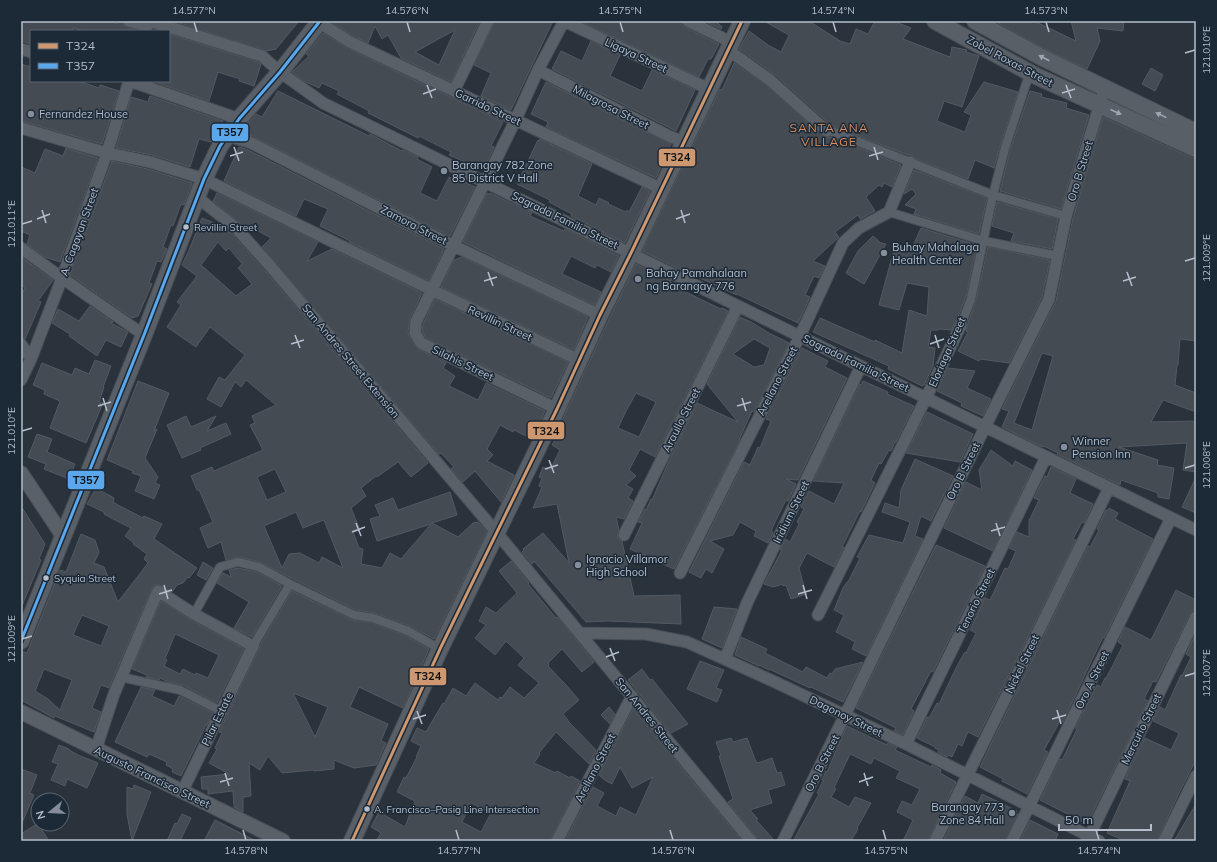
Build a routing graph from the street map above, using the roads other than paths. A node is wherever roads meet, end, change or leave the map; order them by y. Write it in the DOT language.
graph roads {
  1 [pos="129,21"];
  2 [pos="319,21"];
  3 [pos="488,21"];
  4 [pos="564,21"];
  5 [pos="688,21"];
  6 [pos="742,21"];
  7 [pos="935,21"];
  8 [pos="975,21"];
  9 [pos="148,25"];
  10 [pos="166,30"];
  11 [pos="170,31"];
  12 [pos="730,46"];
  13 [pos="538,70"];
  14 [pos="280,72"];
  15 [pos="1030,72"];
  16 [pos="130,82"];
  17 [pos="133,82"];
  18 [pos="1105,87"];
  19 [pos="709,89"];
  20 [pos="454,91"];
  21 [pos="1099,104"];
  22 [pos="239,119"];
  23 [pos="516,119"];
  24 [pos="21,128"];
  25 [pos="827,131"];
  26 [pos="1196,132"];
  27 [pos="227,136"];
  28 [pos="684,142"];
  29 [pos="1196,149"];
  30 [pos="107,153"];
  31 [pos="910,162"];
  32 [pos="204,179"];
  33 [pos="485,181"];
  34 [pos="662,189"];
  35 [pos="993,195"];
  36 [pos="197,197"];
  37 [pos="889,212"];
  38 [pos="1066,216"];
  39 [pos="984,241"];
  40 [pos="454,246"];
  41 [pos="21,248"];
  42 [pos="631,253"];
  43 [pos="1058,256"];
  44 [pos="62,278"];
  45 [pos="432,290"];
  46 [pos="738,306"];
  47 [pos="600,315"];
  48 [pos="960,324"];
  49 [pos="144,335"];
  50 [pos="800,336"];
  51 [pos="21,344"];
  52 [pos="31,359"];
  53 [pos="579,360"];
  54 [pos="861,366"];
  55 [pos="21,380"];
  56 [pos="926,398"];
  57 [pos="557,410"];
  58 [pos="985,427"];
  59 [pos="1046,457"];
  60 [pos="21,473"];
  61 [pos="1109,488"];
  62 [pos="1171,518"];
  63 [pos="1196,530"];
  64 [pos="497,533"];
  65 [pos="624,535"];
  66 [pos="63,536"];
  67 [pos="680,573"];
  68 [pos="290,584"];
  69 [pos="194,614"];
  70 [pos="818,615"];
  71 [pos="1196,617"];
  72 [pos="581,634"];
  73 [pos="21,641"];
  74 [pos="253,646"];
  75 [pos="440,648"];
  76 [pos="725,659"];
  77 [pos="121,677"];
  78 [pos="632,696"];
  79 [pos="221,711"];
  80 [pos="21,712"];
  81 [pos="845,715"];
  82 [pos="906,744"];
  83 [pos="96,749"];
  84 [pos="967,775"];
  85 [pos="1196,776"];
  86 [pos="182,792"];
  87 [pos="1029,806"];
  88 [pos="1092,839"];
  89 [pos="283,841"];
  90 [pos="352,841"];
  91 [pos="557,841"];
  92 [pos="751,841"];
  93 [pos="782,841"];
  94 [pos="935,841"];
  95 [pos="1012,841"];
  96 [pos="1164,841"];
  1 -- 9 [label="street, Sagrada Familia Street"];
  2 -- 14 [label="main road"];
  2 -- 20 [label="street, Garrido Street"];
  3 -- 20 [label="street"];
  4 -- 13 [label="street, Silahis Street"];
  4 -- 19 [label="street, Ligaya Street"];
  5 -- 12 [label="street"];
  6 -- 12 [label="main road"];
  7 -- 15 [label="main road, Zobel Roxas Street"];
  18 -- 8 [label="main road, Zobel Roxas Street, one-way"];
  9 -- 10 [label="street, Sagrada Familia Street"];
  11 -- 14 [label="street, Sagrada Familia Street"];
  12 -- 19 [label="main road"];
  12 -- 25 [label="street"];
  13 -- 23 [label="street, Silahis Street"];
  13 -- 28 [label="street, Milagrosa Street"];
  14 -- 22 [label="main road"];
  14 -- 33 [label="street, Sagrada Familia Street"];
  15 -- 21 [label="main road, Zobel Roxas Street"];
  15 -- 35 [label="street, Eloriaga Street"];
  16 -- 30 [label="street, A. Cagayan Street"];
  17 -- 22 [label="street"];
  18 -- 21 [label="street, Oro B Street"];
  26 -- 18 [label="main road, Zobel Roxas Street, one-way"];
  19 -- 28 [label="main road"];
  20 -- 23 [label="street, Garrido Street"];
  21 -- 29 [label="main road, Zobel Roxas Street, one-way"];
  21 -- 38 [label="street, Oro B Street"];
  22 -- 27 [label="main road"];
  23 -- 33 [label="street, Silahis Street"];
  23 -- 34 [label="street, Garrido Street"];
  24 -- 30 [label="street, Revillin Street"];
  25 -- 31 [label="street"];
  27 -- 32 [label="main road"];
  27 -- 40 [label="street, Zamora Street"];
  28 -- 34 [label="main road"];
  30 -- 32 [label="street, Revillin Street"];
  30 -- 44 [label="street, A. Cagayan Street"];
  31 -- 35 [label="street"];
  31 -- 37 [label="street"];
  32 -- 36 [label="main road"];
  32 -- 45 [label="street, Revillin Street"];
  33 -- 40 [label="street, Silahis Street"];
  33 -- 42 [label="street, Sagrada Familia Street"];
  34 -- 42 [label="main road"];
  35 -- 38 [label="street"];
  35 -- 39 [label="street, Eloriaga Street"];
  36 -- 49 [label="main road"];
  36 -- 64 [label="street, San Andres Street Extension"];
  37 -- 39 [label="street"];
  37 -- 50 [label="street, Arellano Street"];
  38 -- 43 [label="street, Oro B Street"];
  39 -- 43 [label="street"];
  39 -- 48 [label="street, Eloriaga Street"];
  40 -- 45 [label="street, Silahis Street"];
  40 -- 47 [label="street, Zamora Street"];
  41 -- 44 [label="street"];
  42 -- 46 [label="street, Sagrada Familia Street"];
  42 -- 47 [label="main road"];
  43 -- 58 [label="street, Oro B Street"];
  44 -- 49 [label="street"];
  44 -- 52 [label="street, A. Cagayan Street"];
  45 -- 53 [label="street, Revillin Street"];
  45 -- 57 [label="street, Silahis Street"];
  46 -- 50 [label="street, Sagrada Familia Street"];
  46 -- 65 [label="street, Araullo Street"];
  47 -- 53 [label="main road"];
  48 -- 56 [label="street, Eloriaga Street"];
  49 -- 66 [label="main road"];
  50 -- 54 [label="street, Sagrada Familia Street"];
  50 -- 67 [label="street, Arellano Street"];
  51 -- 52 [label="street"];
  52 -- 55 [label="street, A. Cagayan Street"];
  53 -- 57 [label="main road"];
  54 -- 56 [label="street, Sagrada Familia Street"];
  54 -- 76 [label="street, Iridium Street"];
  56 -- 58 [label="street, Sagrada Familia Street"];
  56 -- 70 [label="street, Eloriaga Street"];
  57 -- 64 [label="main road"];
  58 -- 59 [label="street, Sagrada Familia Street"];
  58 -- 81 [label="street, Oro B Street"];
  59 -- 61 [label="street, Sagrada Familia Street"];
  59 -- 82 [label="street, Tenorio Street"];
  60 -- 66 [label="street"];
  61 -- 62 [label="street, Sagrada Familia Street"];
  61 -- 84 [label="street, Nickel Street"];
  62 -- 63 [label="street, Sagrada Familia Street"];
  62 -- 87 [label="street, Oro A Street"];
  64 -- 72 [label="street, San Andres Street"];
  64 -- 75 [label="main road"];
  66 -- 73 [label="main road"];
  68 -- 69 [label="street"];
  68 -- 74 [label="street"];
  68 -- 75 [label="street"];
  69 -- 74 [label="street"];
  69 -- 77 [label="street"];
  71 -- 88 [label="street, Mercurio Street"];
  72 -- 76 [label="street, Dagonoy Street"];
  72 -- 78 [label="street, San Andres Street"];
  74 -- 79 [label="street, Pilar Estate"];
  75 -- 90 [label="main road"];
  76 -- 81 [label="street, Dagonoy Street"];
  77 -- 79 [label="street"];
  77 -- 83 [label="street"];
  78 -- 91 [label="street, Arellano Street"];
  78 -- 92 [label="street, San Andres Street"];
  79 -- 86 [label="street, Pilar Estate"];
  80 -- 83 [label="street, Augusto Francisco Street"];
  81 -- 82 [label="street, Dagonoy Street"];
  81 -- 93 [label="street, Oro B Street"];
  82 -- 84 [label="street, Dagonoy Street"];
  83 -- 86 [label="street, Augusto Francisco Street"];
  84 -- 87 [label="street, Dagonoy Street"];
  84 -- 94 [label="street, Nickel Street"];
  85 -- 96 [label="street"];
  86 -- 89 [label="street, Augusto Francisco Street"];
  87 -- 88 [label="street, Dagonoy Street"];
  87 -- 95 [label="street, Oro A Street"];
}
